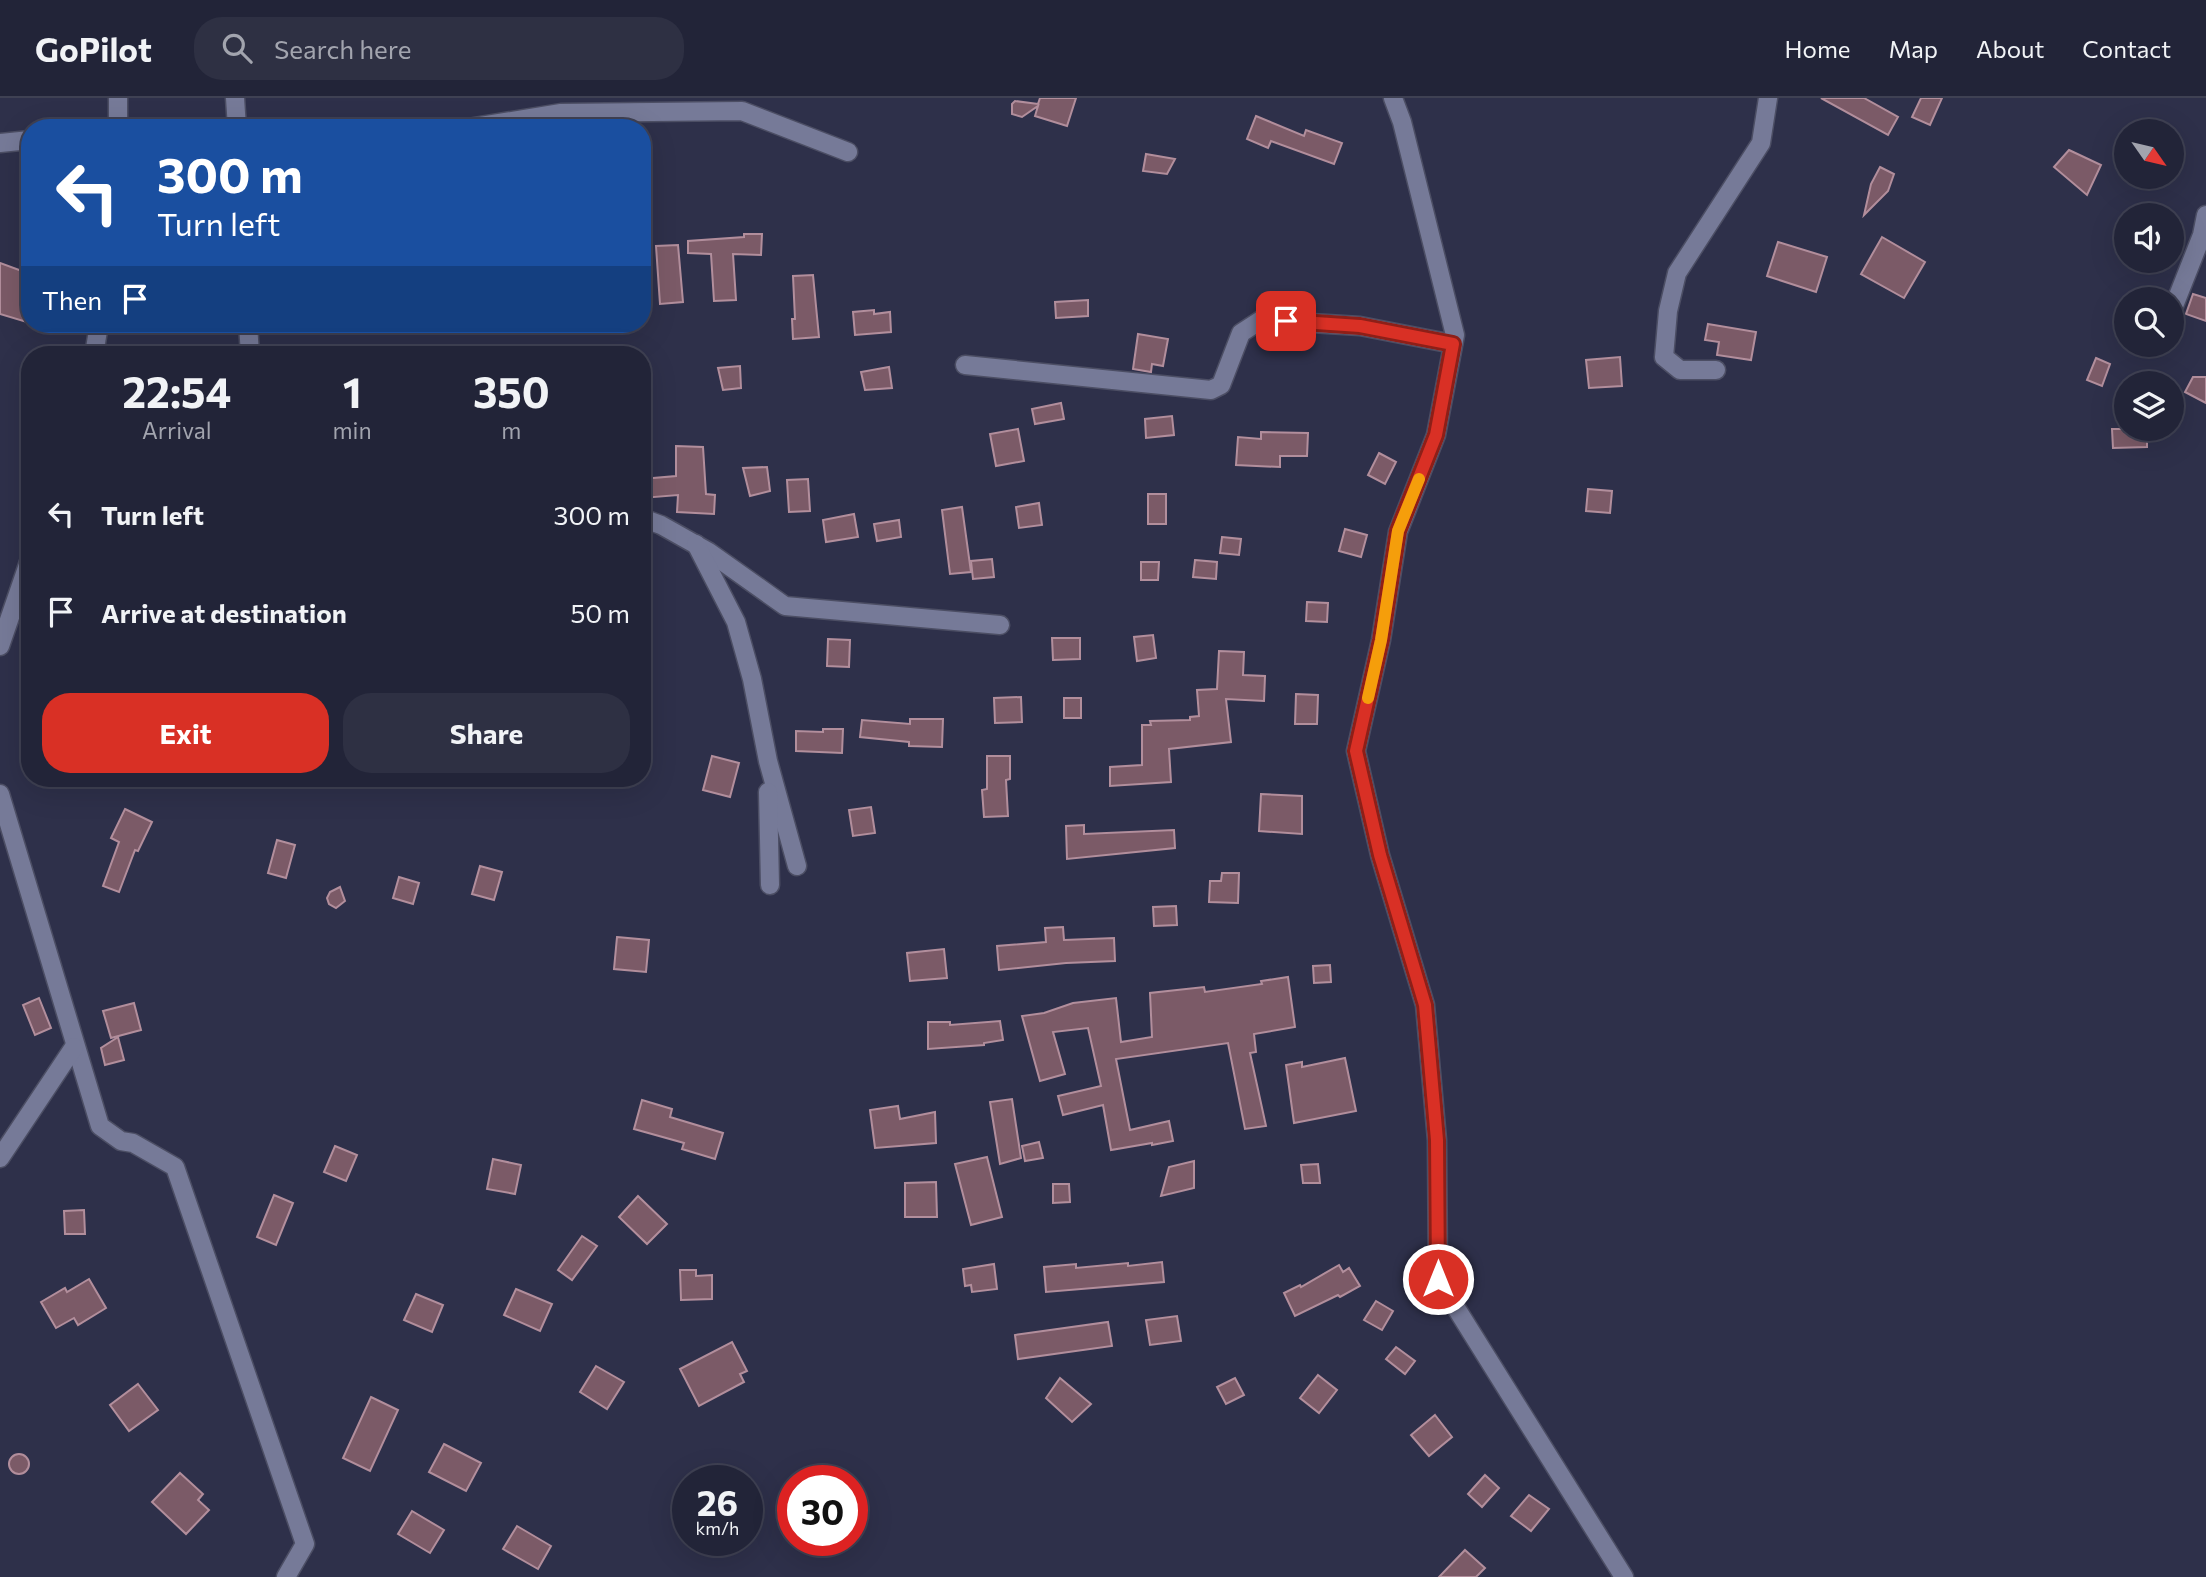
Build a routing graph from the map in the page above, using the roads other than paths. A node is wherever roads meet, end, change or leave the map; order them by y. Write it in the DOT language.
graph roads {
  1 [pos="118,98"];
  2 [pos="234,98"];
  3 [pos="1393,98"];
  4 [pos="1768,98"];
  5 [pos="118,119"];
  6 [pos="236,119"];
  7 [pos="524,119"];
  8 [pos="21,141"];
  9 [pos="0,143"];
  10 [pos="848,152"];
  11 [pos="2206,215"];
  12 [pos="2181,287"];
  13 [pos="1453,344"];
  14 [pos="965,365"];
  15 [pos="1716,370"];
  16 [pos="651,522"];
  17 [pos="696,544"];
  18 [pos="21,585"];
  19 [pos="1000,625"];
  20 [pos="0,646"];
  21 [pos="768,761"];
  22 [pos="0,794"];
  23 [pos="797,866"];
  24 [pos="770,885"];
  25 [pos="74,1047"];
  26 [pos="0,1158"];
  27 [pos="286,1577"];
  28 [pos="1624,1577"];
  1 -- 5 [label="street"];
  2 -- 6 [label="street"];
  3 -- 13 [label="street"];
  4 -- 15 [label="street"];
  7 -- 10 [label="street"];
  8 -- 9 [label="street"];
  11 -- 12 [label="street"];
  13 -- 14 [label="street"];
  13 -- 28 [label="street"];
  16 -- 17 [label="street"];
  17 -- 19 [label="street"];
  17 -- 21 [label="street"];
  18 -- 20 [label="street"];
  21 -- 23 [label="street"];
  21 -- 24 [label="street"];
  22 -- 25 [label="street"];
  25 -- 26 [label="street"];
  25 -- 27 [label="street"];
}
